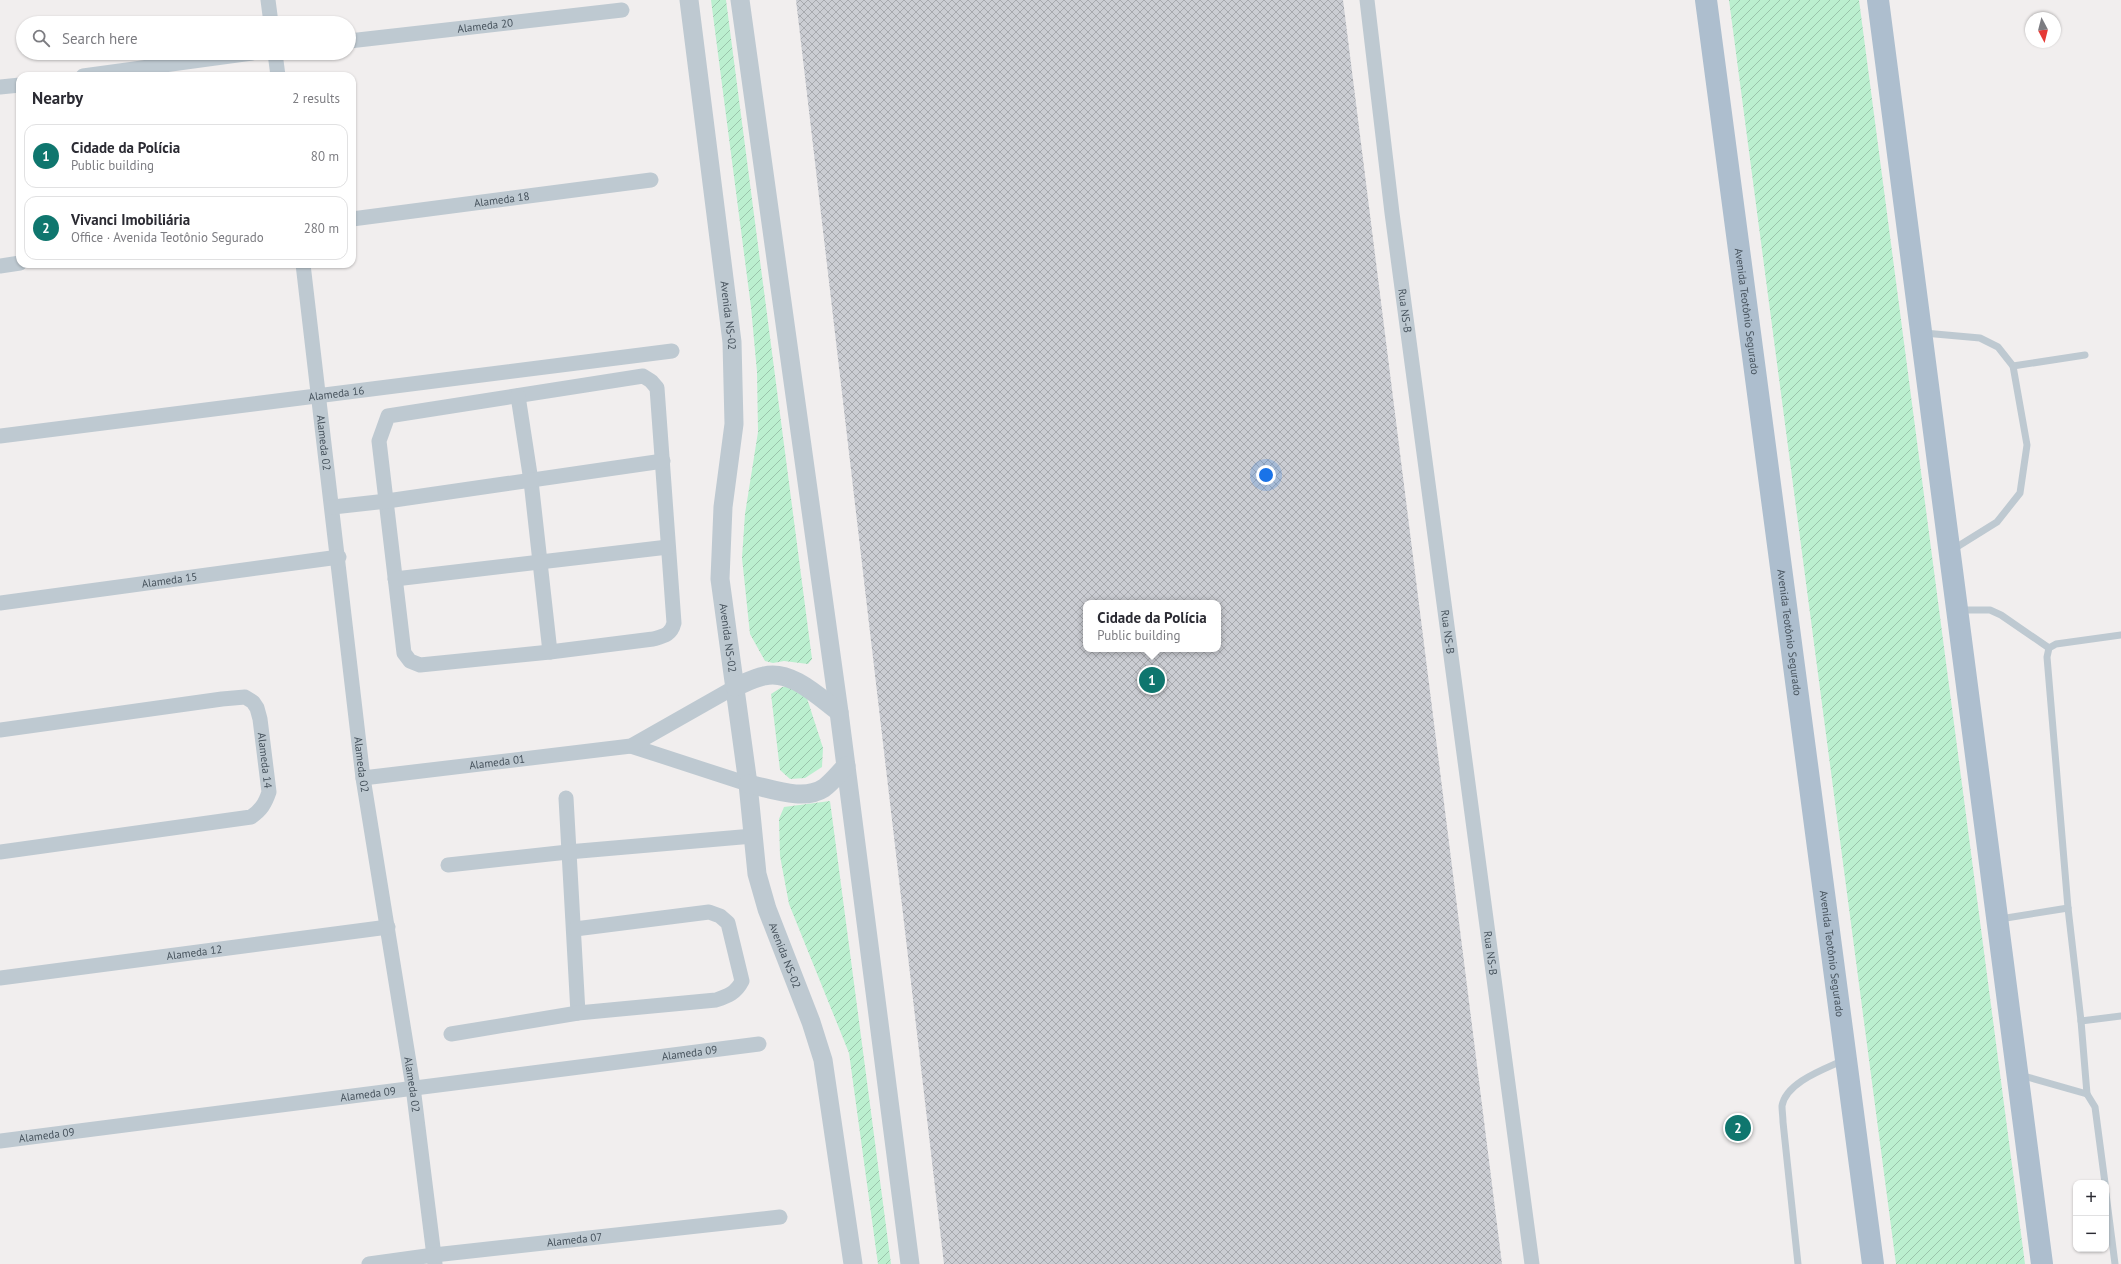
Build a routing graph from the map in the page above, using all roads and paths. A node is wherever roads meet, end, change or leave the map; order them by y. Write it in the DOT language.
graph roads {
  1 [pos="268,0"];
  2 [pos="689,0"];
  3 [pos="740,0"];
  4 [pos="1367,0"];
  5 [pos="1706,0"];
  6 [pos="1878,0"];
  7 [pos="622,10"];
  8 [pos="270,16"];
  9 [pos="356,40"];
  10 [pos="201,60"];
  11 [pos="276,60"];
  12 [pos="112,72"];
  13 [pos="277,72"];
  14 [pos="16,85"];
  15 [pos="0,87"];
  16 [pos="652,180"];
  17 [pos="356,218"];
  18 [pos="16,264"];
  19 [pos="0,266"];
  20 [pos="304,268"];
  21 [pos="1921,332"];
  22 [pos="672,351"];
  23 [pos="2085,355"];
  24 [pos="2013,366"];
  25 [pos="320,395"];
  26 [pos="518,396"];
  27 [pos="0,436"];
  28 [pos="663,461"];
  29 [pos="531,481"];
  30 [pos="387,501"];
  31 [pos="333,507"];
  32 [pos="668,547"];
  33 [pos="1950,551"];
  34 [pos="339,556"];
  35 [pos="539,562"];
  36 [pos="395,579"];
  37 [pos="0,603"];
  38 [pos="1957,610"];
  39 [pos="2121,635"];
  40 [pos="2049,648"];
  41 [pos="550,652"];
  42 [pos="735,687"];
  43 [pos="839,712"];
  44 [pos="0,730"];
  45 [pos="631,746"];
  46 [pos="846,766"];
  47 [pos="363,778"];
  48 [pos="748,784"];
  49 [pos="566,798"];
  50 [pos="753,836"];
  51 [pos="0,852"];
  52 [pos="568,852"];
  53 [pos="448,865"];
  54 [pos="2068,908"];
  55 [pos="1996,919"];
  56 [pos="388,927"];
  57 [pos="575,929"];
  58 [pos="0,978"];
  59 [pos="578,1013"];
  60 [pos="2121,1016"];
  61 [pos="2081,1021"];
  62 [pos="451,1034"];
  63 [pos="759,1044"];
  64 [pos="1846,1059"];
  65 [pos="2017,1074"];
  66 [pos="413,1087"];
  67 [pos="2087,1094"];
  68 [pos="0,1141"];
  69 [pos="2105,1180"];
  70 [pos="2109,1216"];
  71 [pos="780,1217"];
  72 [pos="434,1259"];
  73 [pos="369,1264"];
  74 [pos="853,1264"];
  75 [pos="910,1264"];
  76 [pos="1532,1264"];
  77 [pos="1798,1264"];
  78 [pos="1873,1264"];
  79 [pos="2042,1264"];
  80 [pos="2115,1264"];
  1 -- 8 [label="street"];
  2 -- 42 [label="street, Avenida NS-02"];
  3 -- 43 [label="street"];
  4 -- 76 [label="street, Rua NS-B"];
  5 -- 64 [label="main road, Avenida Teotônio Segurado"];
  6 -- 21 [label="main road"];
  7 -- 9 [label="street, Alameda 20"];
  10 -- 12 [label="street"];
  11 -- 13 [label="street"];
  14 -- 15 [label="street"];
  16 -- 17 [label="street, Alameda 18"];
  18 -- 19 [label="street"];
  20 -- 25 [label="street, Alameda 02"];
  21 -- 24 [label="lane"];
  21 -- 33 [label="main road"];
  22 -- 25 [label="street, Alameda 16"];
  23 -- 24 [label="lane"];
  24 -- 33 [label="lane"];
  25 -- 27 [label="street, Alameda 16"];
  25 -- 31 [label="street, Alameda 02"];
  26 -- 28 [label="street"];
  26 -- 29 [label="street"];
  26 -- 30 [label="street"];
  28 -- 29 [label="street"];
  28 -- 32 [label="street"];
  29 -- 30 [label="street"];
  29 -- 35 [label="street"];
  30 -- 31 [label="street"];
  30 -- 36 [label="street"];
  31 -- 34 [label="street, Alameda 02"];
  32 -- 35 [label="street"];
  32 -- 41 [label="street"];
  33 -- 38 [label="main road"];
  34 -- 37 [label="street, Alameda 15"];
  34 -- 47 [label="street, Alameda 02"];
  35 -- 36 [label="street"];
  35 -- 41 [label="street"];
  36 -- 41 [label="street"];
  38 -- 40 [label="lane"];
  38 -- 55 [label="main road"];
  39 -- 40 [label="lane"];
  40 -- 54 [label="lane"];
  42 -- 43 [label="street"];
  42 -- 45 [label="street, Alameda 01"];
  42 -- 48 [label="street, Avenida NS-02"];
  43 -- 46 [label="street"];
  44 -- 51 [label="street, Alameda 14"];
  45 -- 47 [label="street, Alameda 01"];
  45 -- 48 [label="street, Alameda 01"];
  46 -- 48 [label="street"];
  46 -- 75 [label="street"];
  47 -- 56 [label="street, Alameda 02"];
  48 -- 50 [label="street, Avenida NS-02"];
  49 -- 52 [label="street"];
  50 -- 52 [label="street"];
  50 -- 74 [label="street, Avenida NS-02"];
  52 -- 53 [label="street"];
  52 -- 57 [label="street"];
  54 -- 55 [label="lane"];
  54 -- 61 [label="lane"];
  55 -- 65 [label="main road"];
  56 -- 58 [label="street, Alameda 12"];
  56 -- 66 [label="street, Alameda 02"];
  57 -- 59 [label="street"];
  57 -- 59 [label="street"];
  59 -- 62 [label="street"];
  60 -- 61 [label="lane"];
  61 -- 67 [label="lane"];
  63 -- 66 [label="street, Alameda 09"];
  64 -- 77 [label="lane"];
  64 -- 78 [label="main road, Avenida Teotônio Segurado"];
  65 -- 67 [label="lane"];
  65 -- 79 [label="main road"];
  66 -- 68 [label="street, Alameda 09"];
  66 -- 72 [label="street, Alameda 02"];
  67 -- 69 [label="lane"];
  70 -- 80 [label="lane"];
  71 -- 72 [label="street, Alameda 07"];
  72 -- 73 [label="street, Alameda 07"];
}
